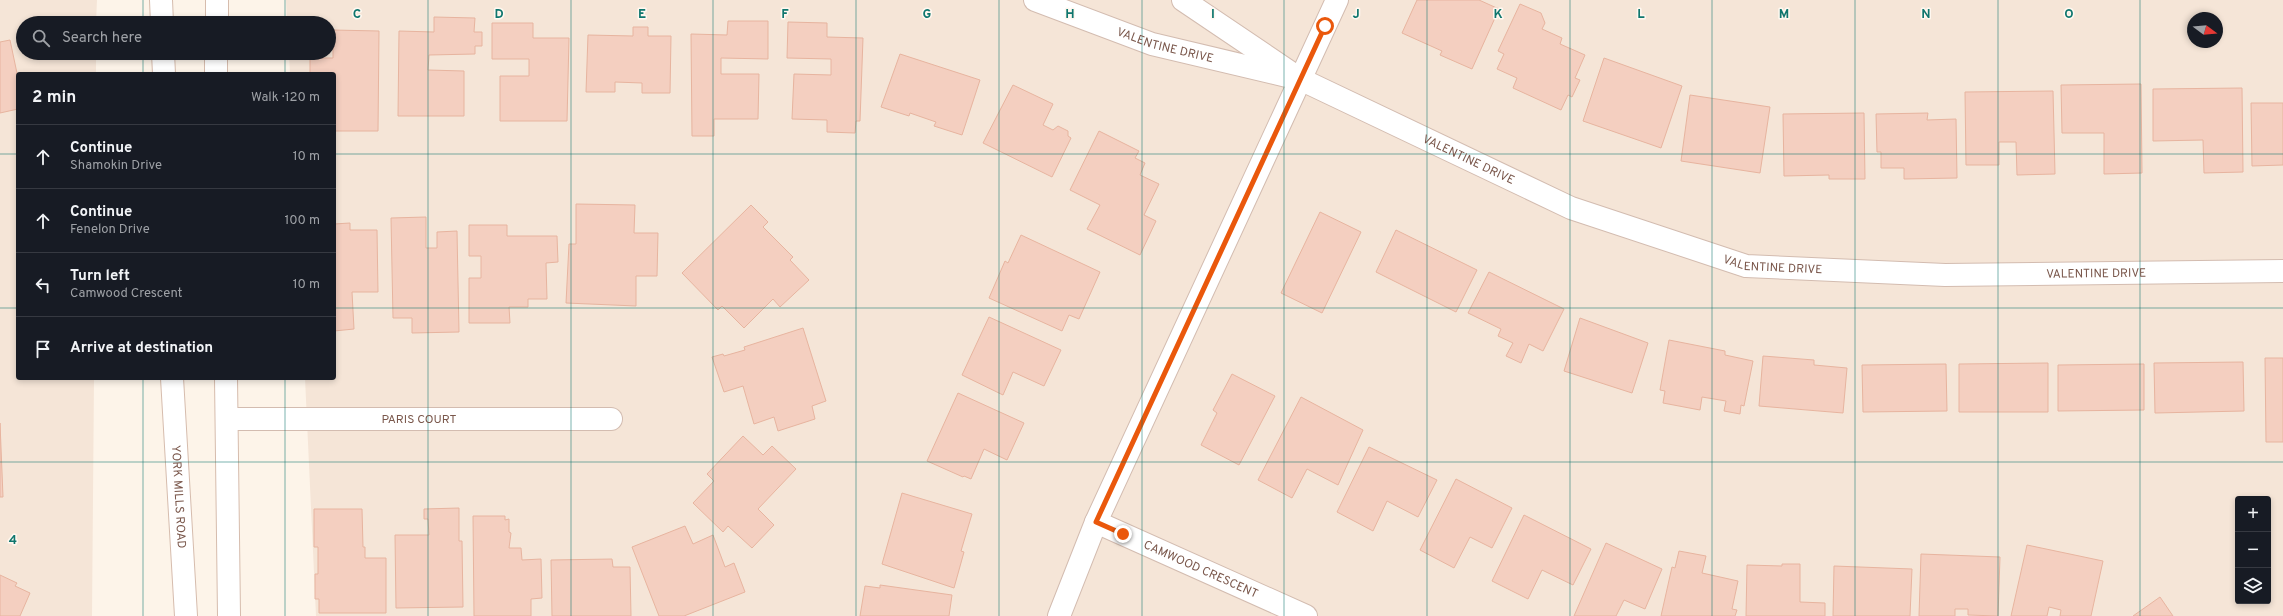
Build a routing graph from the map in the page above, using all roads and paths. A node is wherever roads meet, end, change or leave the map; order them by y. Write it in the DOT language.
graph roads {
  1 [pos="162,0"];
  2 [pos="217,0"];
  3 [pos="1035,0"];
  4 [pos="1183,0"];
  5 [pos="1337,0"];
  6 [pos="162,16"];
  7 [pos="216,16"];
  8 [pos="163,60"];
  9 [pos="216,60"];
  10 [pos="164,72"];
  11 [pos="216,72"];
  12 [pos="1300,79"];
  13 [pos="2283,270"];
  14 [pos="172,380"];
  15 [pos="226,380"];
  16 [pos="228,420"];
  17 [pos="611,420"];
  18 [pos="1096,522"];
  19 [pos="186,616"];
  20 [pos="229,616"];
  21 [pos="1059,616"];
  22 [pos="1306,616"];
  1 -- 6 [label="street"];
  2 -- 7 [label="street"];
  3 -- 12 [label="street, VALENTINE DRIVE"];
  4 -- 12 [label="street, VALENTINE DRIVE"];
  5 -- 12 [label="street"];
  8 -- 10 [label="street"];
  9 -- 11 [label="street"];
  12 -- 13 [label="street, VALENTINE DRIVE"];
  12 -- 18 [label="street"];
  14 -- 19 [label="street, YORK MILLS ROAD"];
  15 -- 16 [label="street"];
  16 -- 17 [label="street, PARIS COURT"];
  16 -- 20 [label="street"];
  18 -- 21 [label="street"];
  18 -- 22 [label="street, CAMWOOD CRESCENT"];
}
